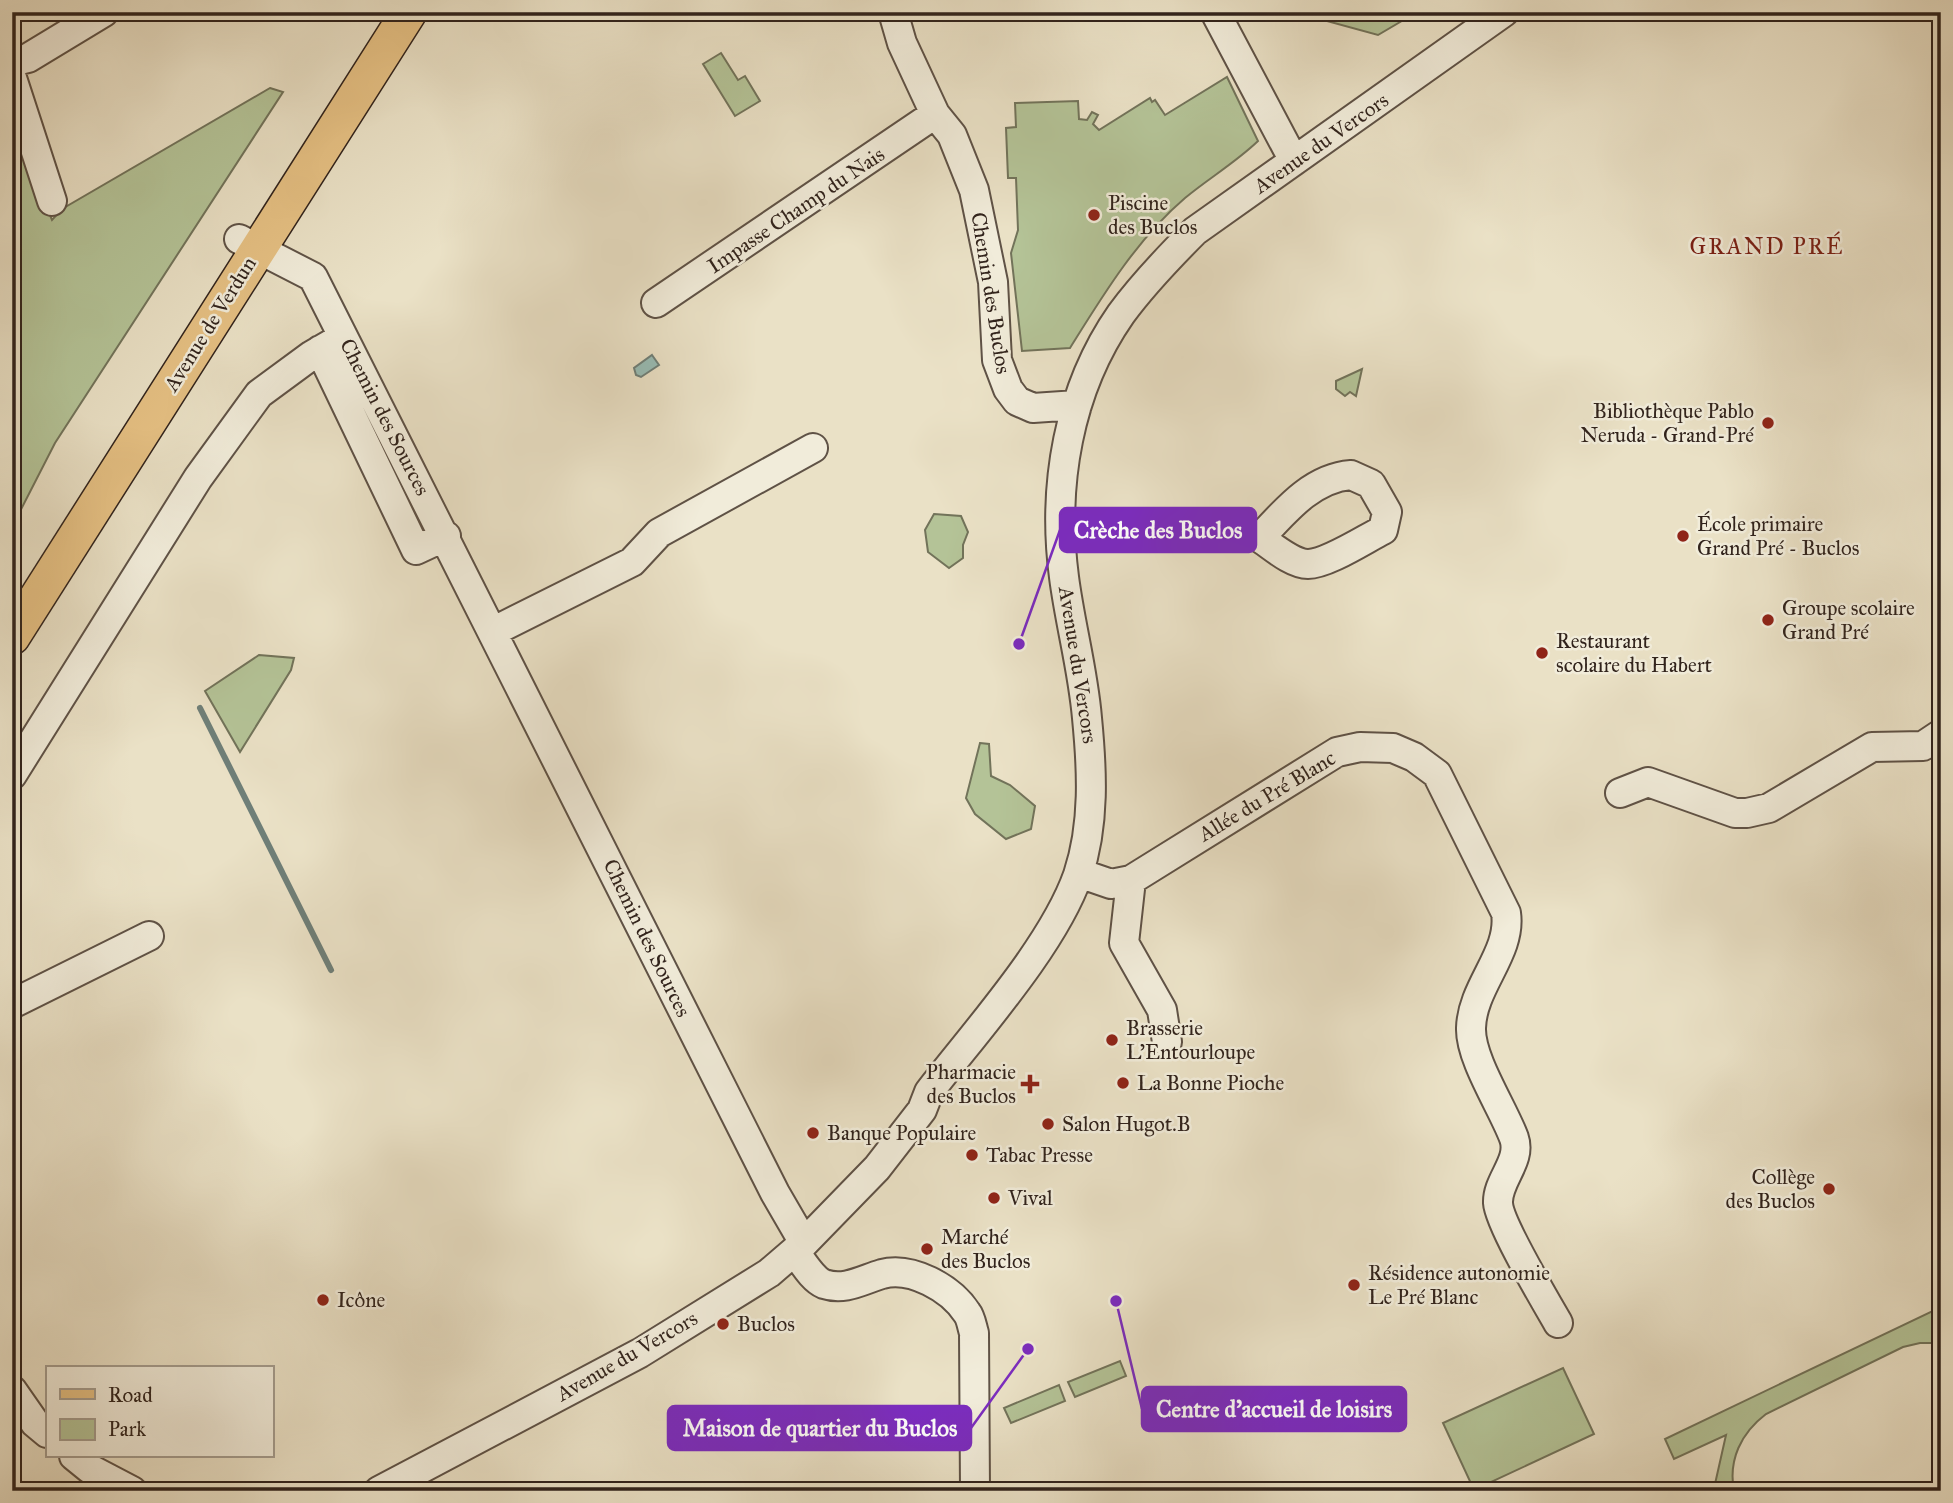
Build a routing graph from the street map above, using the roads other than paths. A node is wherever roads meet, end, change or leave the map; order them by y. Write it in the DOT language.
graph roads {
  1 [pos="104,12"];
  2 [pos="383,12"];
  3 [pos="409,12"];
  4 [pos="893,12"];
  5 [pos="1215,12"];
  6 [pos="1504,12"];
  7 [pos="13,79"];
  8 [pos="935,114"];
  9 [pos="1294,161"];
  10 [pos="52,201"];
  11 [pos="248,244"];
  12 [pos="656,303"];
  13 [pos="332,344"];
  14 [pos="1077,405"];
  15 [pos="813,449"];
  16 [pos="12,605"];
  17 [pos="494,631"];
  18 [pos="12,637"];
  19 [pos="1941,734"];
  20 [pos="12,775"];
  21 [pos="1620,793"];
  22 [pos="1079,873"];
  23 [pos="1131,880"];
  24 [pos="149,936"];
  25 [pos="12,1004"];
  26 [pos="1167,1042"];
  27 [pos="800,1247"];
  28 [pos="1558,1323"];
  29 [pos="12,1390"];
  30 [pos="46,1432"];
  31 [pos="76,1458"];
  32 [pos="132,1491"];
  33 [pos="379,1491"];
  34 [pos="975,1491"];
  1 -- 7 [label="street"];
  2 -- 11 [label="main road, Avenue de Verdun"];
  3 -- 11 [label="main road, Avenue de Verdun"];
  4 -- 8 [label="street, Chemin des Buclos"];
  5 -- 9 [label="street"];
  6 -- 9 [label="street, Avenue du Vercors"];
  7 -- 10 [label="street"];
  8 -- 12 [label="street, Impasse Champ du Nais"];
  8 -- 14 [label="street, Chemin des Buclos"];
  9 -- 14 [label="street, Avenue du Vercors"];
  11 -- 13 [label="street, Chemin des Sources"];
  11 -- 16 [label="main road, Avenue de Verdun"];
  11 -- 18 [label="main road, Avenue de Verdun"];
  13 -- 17 [label="street, Chemin des Sources"];
  13 -- 20 [label="street"];
  14 -- 22 [label="street, Avenue du Vercors"];
  15 -- 17 [label="street"];
  17 -- 27 [label="street, Chemin des Sources"];
  19 -- 21 [label="street"];
  22 -- 23 [label="street"];
  22 -- 27 [label="street, Avenue du Vercors"];
  23 -- 26 [label="street"];
  23 -- 28 [label="street, Allée du Pré Blanc"];
  24 -- 25 [label="street"];
  27 -- 33 [label="street, Avenue du Vercors"];
  27 -- 34 [label="street, Chemin des Sources"];
  29 -- 30 [label="street"];
  31 -- 32 [label="street"];
}
